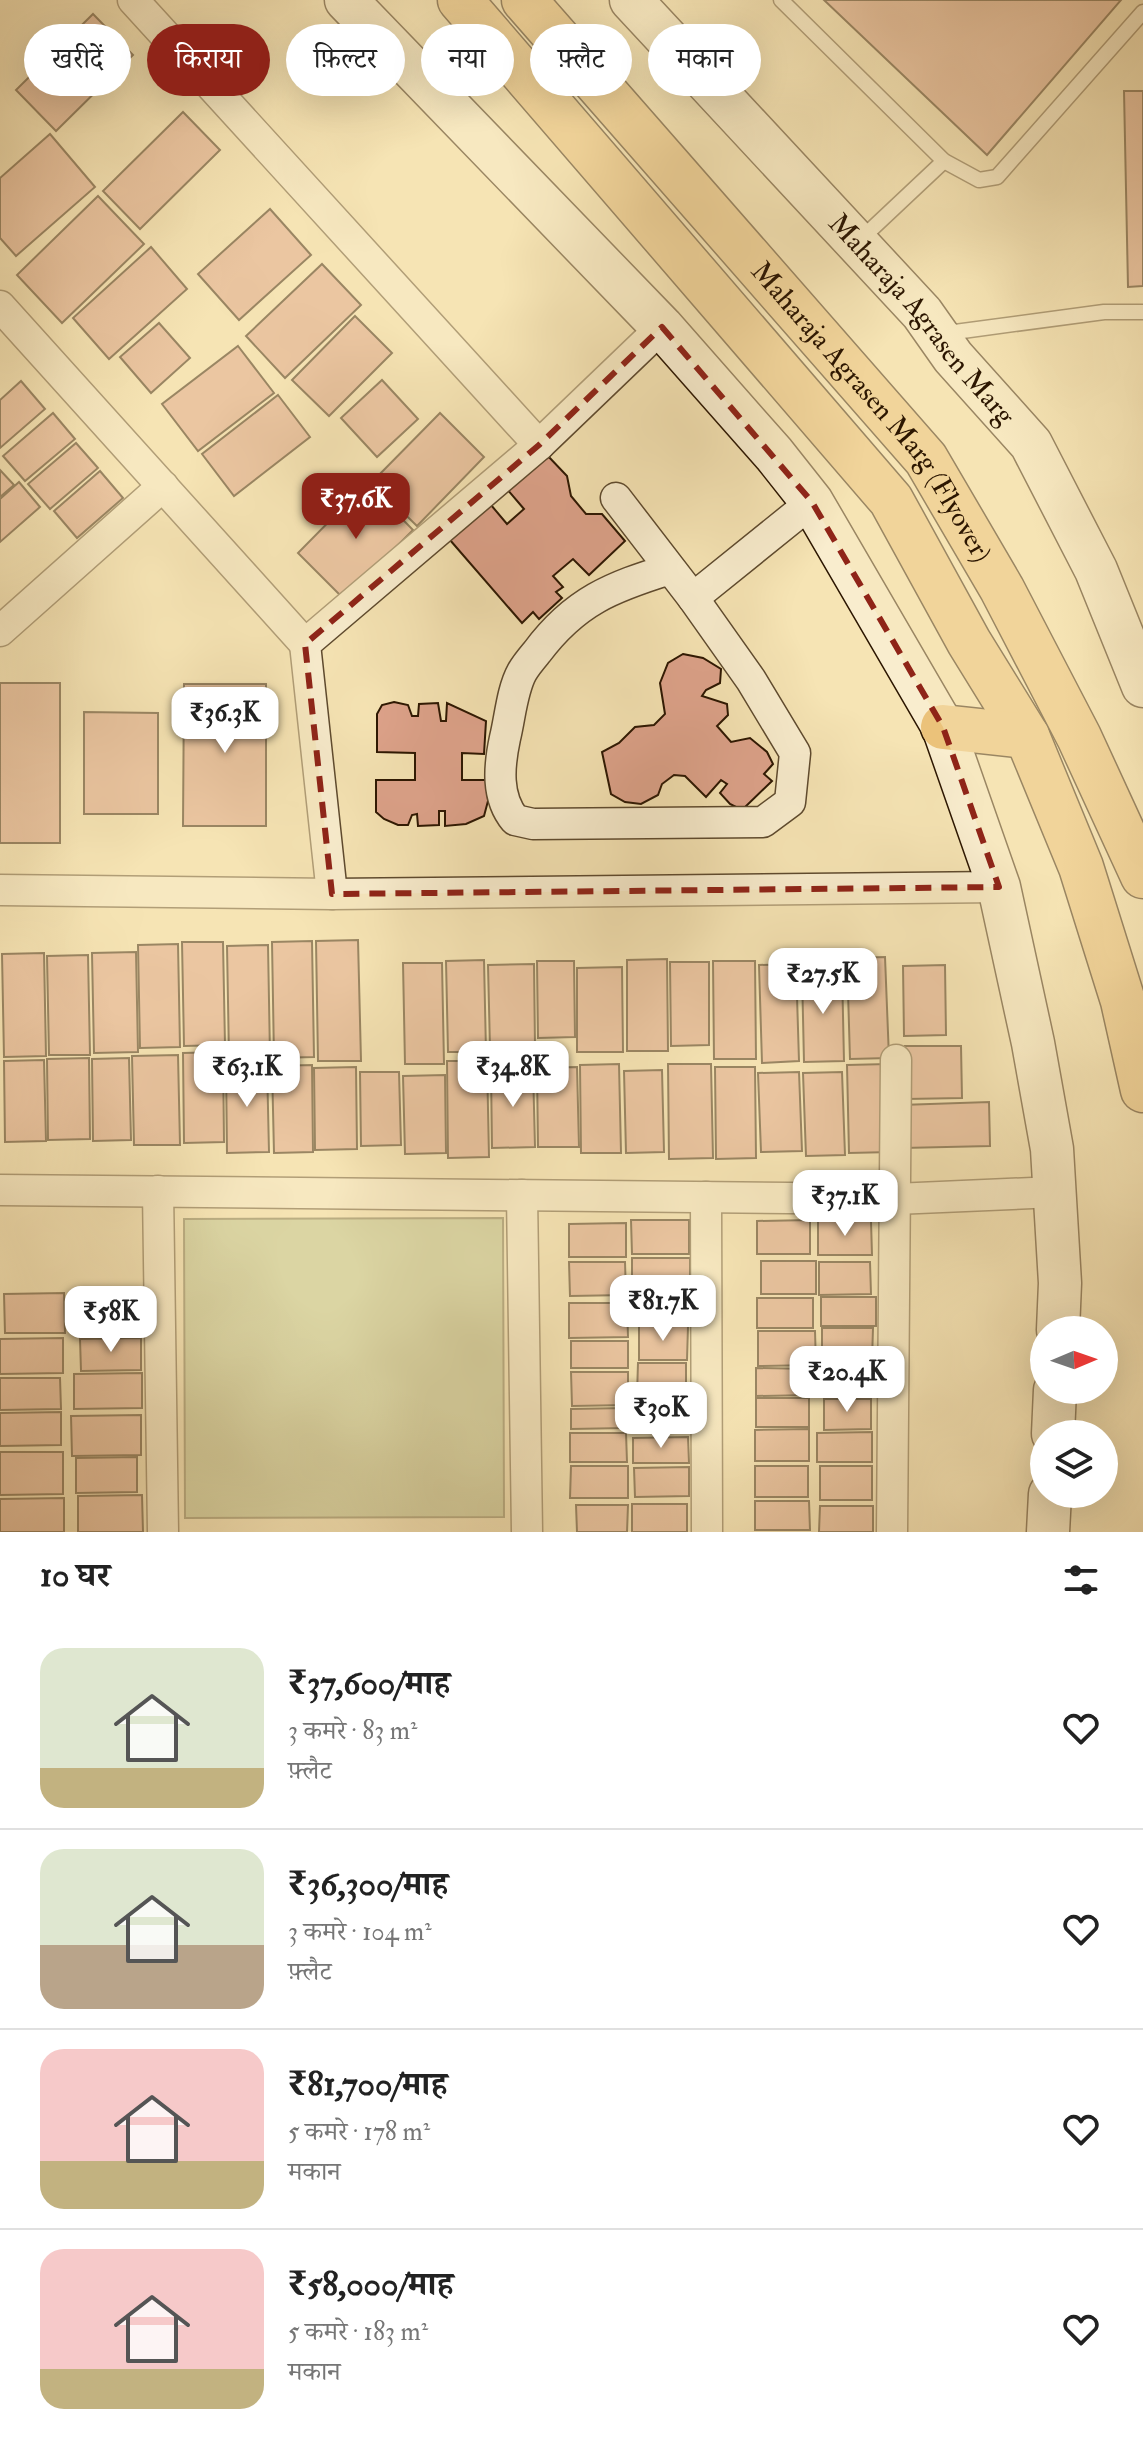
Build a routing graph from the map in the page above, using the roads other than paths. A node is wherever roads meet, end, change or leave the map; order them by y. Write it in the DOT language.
graph roads {
  1 [pos="133,0"];
  2 [pos="346,0"];
  3 [pos="460,0"];
  4 [pos="524,0"];
  5 [pos="631,0"];
  6 [pos="781,0"];
  7 [pos="1143,12"];
  8 [pos="944,161"];
  9 [pos="857,243"];
  10 [pos="0,306"];
  11 [pos="1143,312"];
  12 [pos="922,313"];
  13 [pos="662,327"];
  14 [pos="539,445"];
  15 [pos="163,486"];
  16 [pos="616,498"];
  17 [pos="812,502"];
  18 [pos="670,569"];
  19 [pos="693,598"];
  20 [pos="0,631"];
  21 [pos="305,644"];
  22 [pos="1143,686"];
  23 [pos="943,727"];
  24 [pos="1027,736"];
  25 [pos="1143,876"];
  26 [pos="999,887"];
  27 [pos="0,890"];
  28 [pos="332,894"];
  29 [pos="896,1060"];
  30 [pos="1143,1090"];
  31 [pos="0,1190"];
  32 [pos="158,1191"];
  33 [pos="1055,1192"];
  34 [pos="522,1195"];
  35 [pos="706,1197"];
  36 [pos="895,1199"];
  37 [pos="1059,1316"];
  38 [pos="1049,1508"];
  39 [pos="163,1532"];
  40 [pos="527,1532"];
  41 [pos="707,1532"];
  42 [pos="892,1532"];
  43 [pos="1048,1532"];
  1 -- 14 [label="street"];
  2 -- 13 [label="main road"];
  3 -- 24 [label="main road, Maharaja Agrasen Marg (Flyover)"];
  4 -- 25 [label="main road, Maharaja Agrasen Marg (Flyover)"];
  5 -- 9 [label="main road, Maharaja Agrasen Marg"];
  6 -- 8 [label="lane"];
  7 -- 8 [label="lane"];
  8 -- 9 [label="lane"];
  9 -- 12 [label="main road, Maharaja Agrasen Marg"];
  10 -- 15 [label="street"];
  11 -- 12 [label="lane"];
  12 -- 22 [label="main road, Maharaja Agrasen Marg"];
  13 -- 14 [label="street"];
  13 -- 17 [label="main road"];
  14 -- 21 [label="street"];
  15 -- 20 [label="street"];
  15 -- 21 [label="street"];
  16 -- 18 [label="street"];
  17 -- 19 [label="street"];
  17 -- 23 [label="main road"];
  18 -- 19 [label="street"];
  18 -- 19 [label="street"];
  21 -- 28 [label="street"];
  23 -- 24 [label="main road"];
  23 -- 26 [label="main road"];
  24 -- 30 [label="main road"];
  26 -- 28 [label="street"];
  26 -- 33 [label="main road"];
  27 -- 28 [label="street"];
  29 -- 36 [label="street"];
  31 -- 32 [label="street"];
  32 -- 34 [label="street"];
  32 -- 39 [label="street"];
  33 -- 36 [label="street"];
  33 -- 37 [label="main road"];
  34 -- 35 [label="street"];
  34 -- 40 [label="street"];
  35 -- 36 [label="street"];
  35 -- 41 [label="street"];
  36 -- 42 [label="street"];
  38 -- 43 [label="main road"];
}
